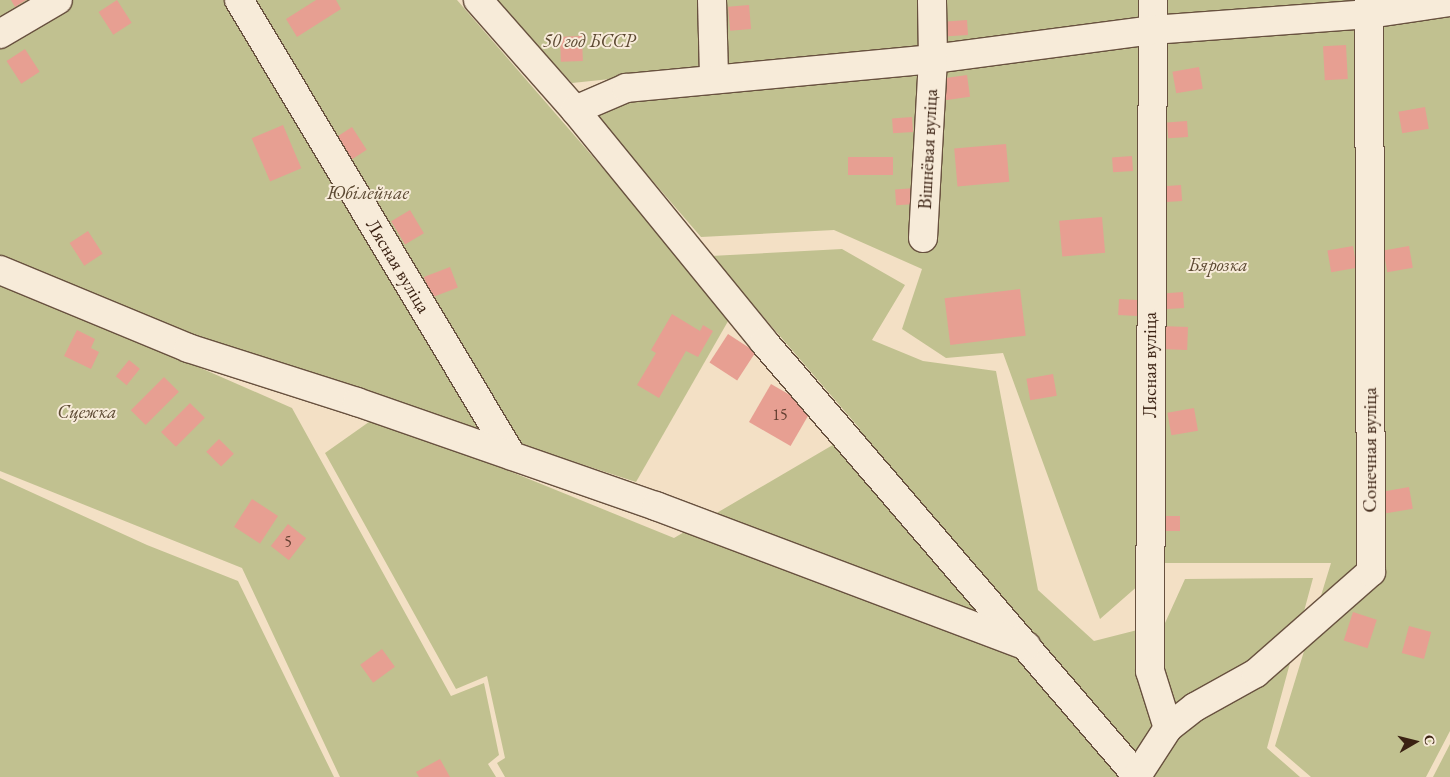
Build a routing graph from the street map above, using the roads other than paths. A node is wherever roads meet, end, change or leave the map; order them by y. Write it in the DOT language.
graph roads {
  1 [pos="58,0"];
  2 [pos="239,0"];
  3 [pos="712,0"];
  4 [pos="932,0"];
  5 [pos="1153,0"];
  6 [pos="480,1"];
  7 [pos="1450,2"];
  8 [pos="1369,7"];
  9 [pos="1152,30"];
  10 [pos="0,34"];
  11 [pos="933,59"];
  12 [pos="714,79"];
  13 [pos="575,110"];
  14 [pos="923,238"];
  15 [pos="0,270"];
  16 [pos="512,456"];
  17 [pos="1026,646"];
  18 [pos="1168,728"];
  19 [pos="1138,776"];
  1 -- 10 [label="street"];
  2 -- 16 [label="street, Лясная вуліца"];
  3 -- 12 [label="street"];
  4 -- 11 [label="street, Вішнёвая вуліца"];
  5 -- 9 [label="street, Лясная вуліца"];
  6 -- 13 [label="street"];
  7 -- 8 [label="street"];
  8 -- 9 [label="street"];
  8 -- 18 [label="street, Сонечная вуліца"];
  9 -- 11 [label="street"];
  9 -- 18 [label="street, Лясная вуліца"];
  11 -- 12 [label="street"];
  11 -- 14 [label="street, Вішнёвая вуліца"];
  12 -- 13 [label="street"];
  13 -- 17 [label="street"];
  15 -- 16 [label="street"];
  16 -- 17 [label="street"];
  17 -- 19 [label="street"];
  18 -- 19 [label="street, Сонечная вуліца"];
}
